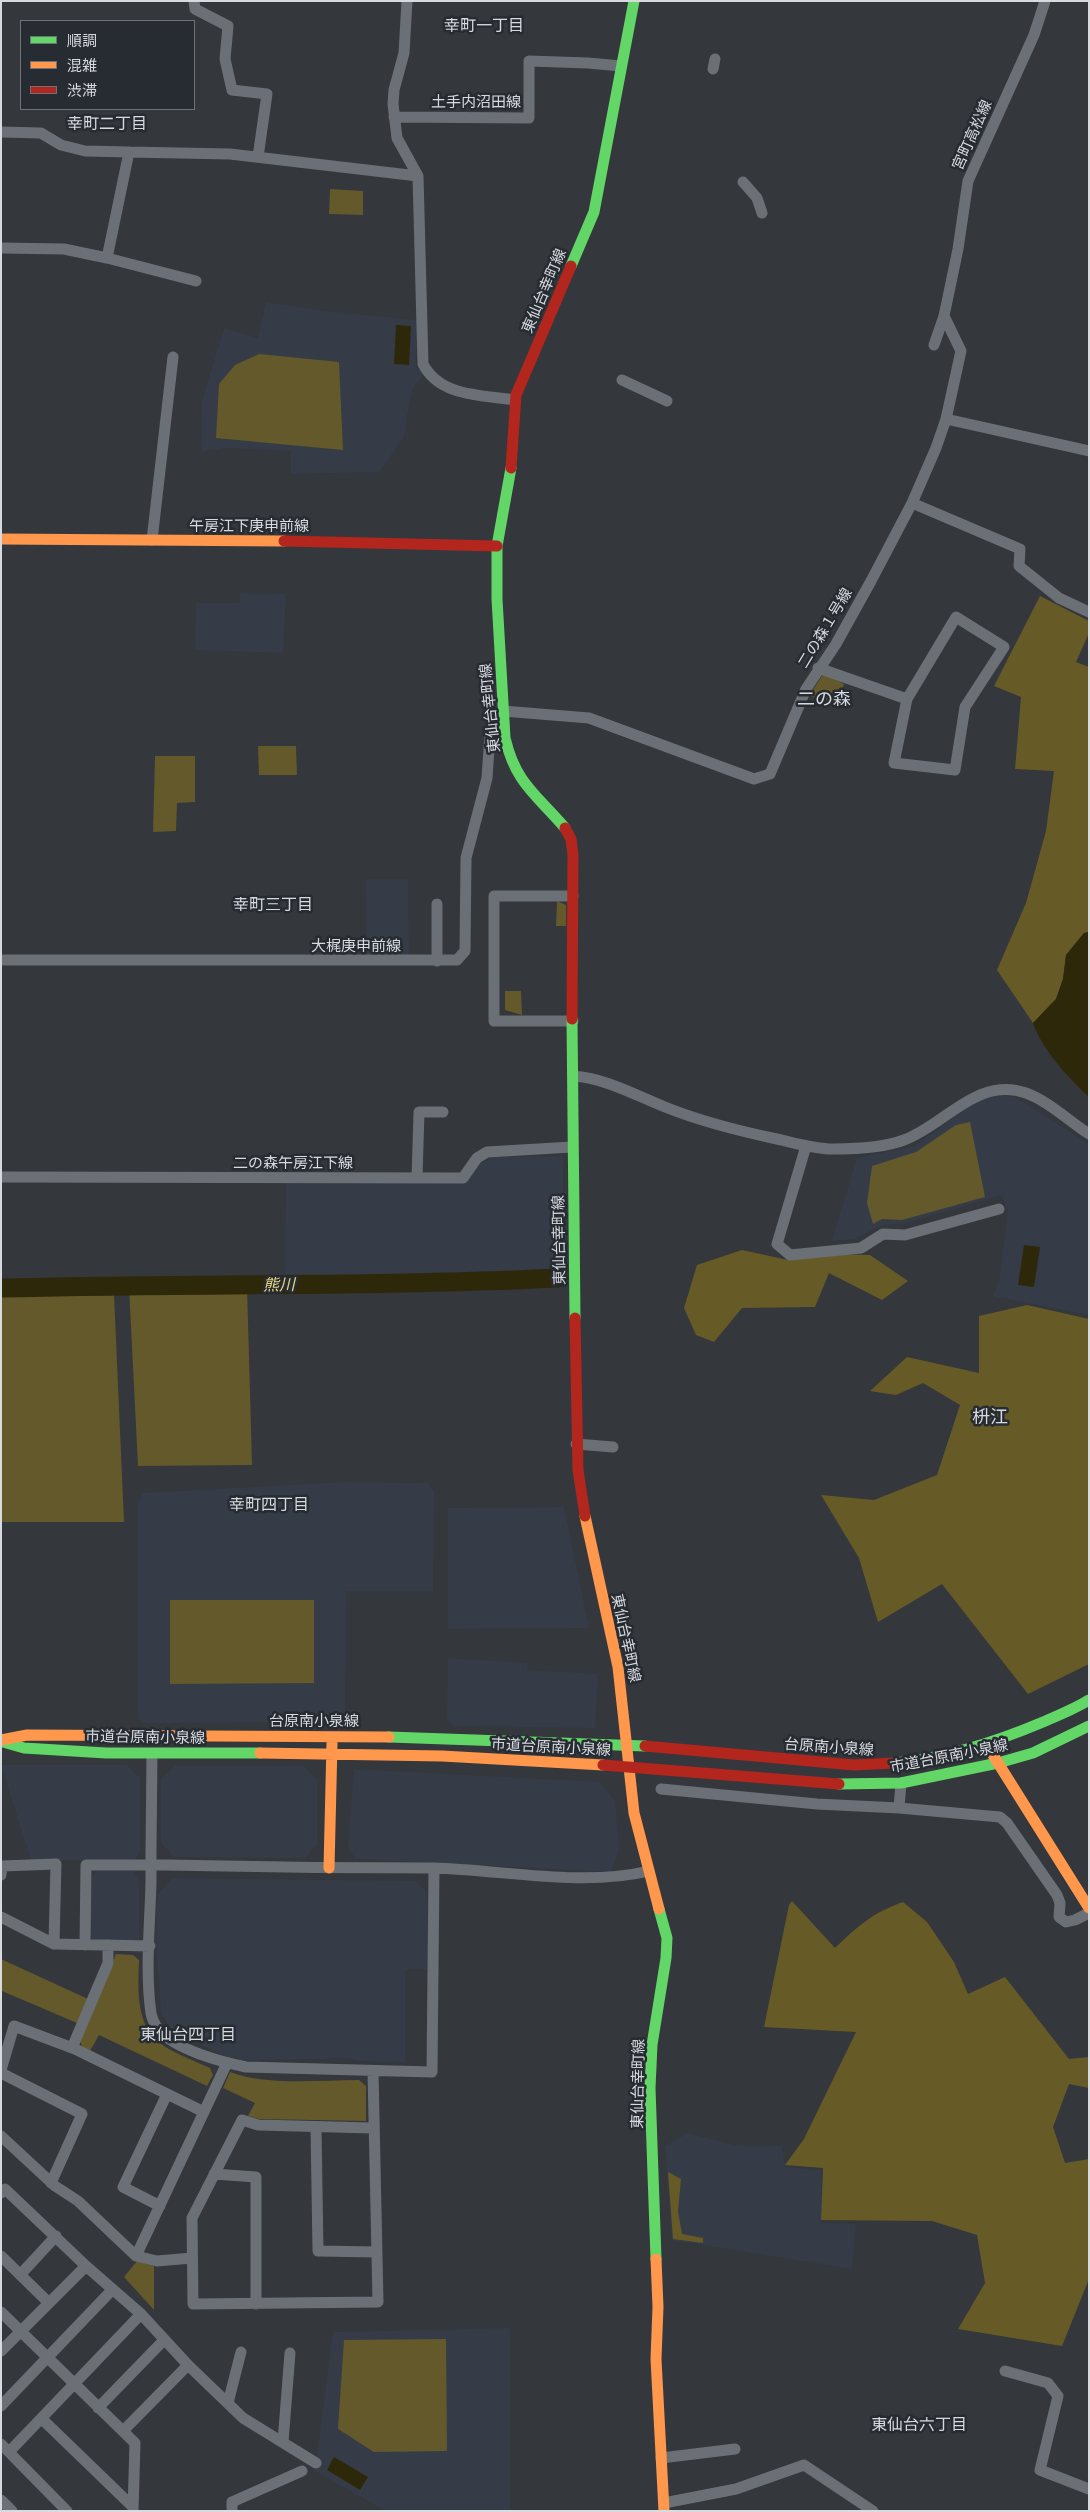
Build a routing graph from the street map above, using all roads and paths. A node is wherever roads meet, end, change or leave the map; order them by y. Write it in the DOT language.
graph roads {
  1 [pos="194,1"];
  2 [pos="407,1"];
  3 [pos="634,1"];
  4 [pos="1045,1"];
  5 [pos="621,66"];
  6 [pos="394,117"];
  7 [pos="1,132"];
  8 [pos="129,152"];
  9 [pos="258,157"];
  10 [pos="418,176"];
  11 [pos="743,182"];
  12 [pos="762,213"];
  13 [pos="1,248"];
  14 [pos="107,258"];
  15 [pos="196,281"];
  16 [pos="944,316"];
  17 [pos="934,345"];
  18 [pos="173,357"];
  19 [pos="622,380"];
  20 [pos="515,400"];
  21 [pos="667,401"];
  22 [pos="946,419"];
  23 [pos="1089,451"];
  24 [pos="912,503"];
  25 [pos="1,539"];
  26 [pos="152,540"];
  27 [pos="497,546"];
  28 [pos="1089,612"];
  29 [pos="818,668"];
  30 [pos="907,698"];
  31 [pos="503,714"];
  32 [pos="573,896"];
  33 [pos="438,904"];
  34 [pos="1,960"];
  35 [pos="438,961"];
  36 [pos="573,1021"];
  37 [pos="573,1076"];
  38 [pos="443,1112"];
  39 [pos="1089,1134"];
  40 [pos="806,1146"];
  41 [pos="572,1147"];
  42 [pos="1,1177"];
  43 [pos="417,1178"];
  44 [pos="999,1209"];
  45 [pos="576,1444"];
  46 [pos="613,1447"];
  47 [pos="1089,1700"];
  48 [pos="1089,1726"];
  49 [pos="332,1736"];
  50 [pos="1,1740"];
  51 [pos="987,1744"];
  52 [pos="627,1745"];
  53 [pos="676,1749"];
  54 [pos="152,1754"];
  55 [pos="332,1754"];
  56 [pos="998,1763"];
  57 [pos="629,1766"];
  58 [pos="901,1783"];
  59 [pos="660,1789"];
  60 [pos="899,1808"];
  61 [pos="151,1866"];
  62 [pos="329,1868"];
  63 [pos="434,1868"];
  64 [pos="649,1872"];
  65 [pos="1,1875"];
  66 [pos="1089,1908"];
  67 [pos="1089,1913"];
  68 [pos="1,1917"];
  69 [pos="54,1944"];
  70 [pos="85,1945"];
  71 [pos="108,1945"];
  72 [pos="150,1946"];
  73 [pos="72,2048"];
  74 [pos="227,2063"];
  75 [pos="373,2070"];
  76 [pos="1,2072"];
  77 [pos="167,2094"];
  78 [pos="204,2112"];
  79 [pos="316,2127"];
  80 [pos="372,2128"];
  81 [pos="1,2136"];
  82 [pos="214,2174"];
  83 [pos="51,2183"];
  84 [pos="1,2193"];
  85 [pos="160,2206"];
  86 [pos="56,2236"];
  87 [pos="376,2252"];
  88 [pos="1,2256"];
  89 [pos="136,2256"];
  90 [pos="192,2258"];
  91 [pos="86,2266"];
  92 [pos="20,2275"];
  93 [pos="112,2290"];
  94 [pos="49,2303"];
  95 [pos="256,2304"];
  96 [pos="1,2312"];
  97 [pos="140,2314"];
  98 [pos="20,2331"];
  99 [pos="164,2340"];
  100 [pos="1,2351"];
  101 [pos="241,2352"];
  102 [pos="290,2353"];
  103 [pos="48,2359"];
  104 [pos="188,2366"];
  105 [pos="1005,2371"];
  106 [pos="74,2384"];
  107 [pos="228,2403"];
  108 [pos="1,2406"];
  109 [pos="98,2408"];
  110 [pos="42,2419"];
  111 [pos="123,2431"];
  112 [pos="283,2442"];
  113 [pos="5,2448"];
  114 [pos="735,2449"];
  115 [pos="660,2458"];
  116 [pos="316,2463"];
  117 [pos="302,2471"];
  118 [pos="1089,2489"];
  119 [pos="1,2500"];
  120 [pos="664,2507"];
  121 [pos="133,2509"];
  122 [pos="12,2511"];
  123 [pos="67,2511"];
  124 [pos="232,2511"];
  125 [pos="873,2511"];
  1 -- 9 [label="street"];
  2 -- 6 [label="street"];
  3 -- 5 [label="street, 東仙台幸町線"];
  4 -- 16 [label="street, 宮町高松線"];
  5 -- 6 [label="street, 土手内沼田線"];
  5 -- 20 [label="street, 東仙台幸町線"];
  6 -- 10 [label="street"];
  7 -- 8 [label="street"];
  8 -- 9 [label="street"];
  8 -- 14 [label="street"];
  9 -- 10 [label="street"];
  10 -- 20 [label="street"];
  11 -- 12 [label="street"];
  13 -- 14 [label="street"];
  14 -- 15 [label="street"];
  16 -- 17 [label="street, 宮町高松線"];
  16 -- 22 [label="street, 二の森１号線"];
  18 -- 26 [label="street"];
  19 -- 21 [label="street"];
  20 -- 27 [label="street, 東仙台幸町線"];
  22 -- 23 [label="street"];
  22 -- 24 [label="street, 二の森１号線"];
  24 -- 28 [label="street"];
  24 -- 29 [label="street, 二の森１号線"];
  25 -- 26 [label="street, 午房江下庚申前線"];
  26 -- 27 [label="street, 午房江下庚申前線"];
  27 -- 31 [label="street, 東仙台幸町線"];
  29 -- 30 [label="street"];
  29 -- 31 [label="street, 二の森１号線"];
  30 -- 30 [label="street"];
  31 -- 32 [label="street, 東仙台幸町線"];
  31 -- 35 [label="street, 大梶庚申前線"];
  32 -- 36 [label="street, 東仙台幸町線"];
  32 -- 36 [label="street"];
  33 -- 35 [label="street"];
  34 -- 35 [label="street, 大梶庚申前線"];
  36 -- 37 [label="street, 東仙台幸町線"];
  37 -- 40 [label="street"];
  37 -- 41 [label="street, 東仙台幸町線"];
  38 -- 43 [label="street"];
  39 -- 40 [label="street"];
  40 -- 44 [label="street"];
  41 -- 43 [label="street, 二の森午房江下線"];
  41 -- 45 [label="street, 東仙台幸町線"];
  42 -- 43 [label="street, 二の森午房江下線"];
  45 -- 46 [label="street"];
  45 -- 52 [label="street, 東仙台幸町線"];
  47 -- 51 [label="street, 台原南小泉線"];
  48 -- 56 [label="street, 市道台原南小泉線"];
  49 -- 50 [label="street, 台原南小泉線"];
  49 -- 52 [label="street, 台原南小泉線"];
  49 -- 55 [label="street"];
  50 -- 54 [label="street, 市道台原南小泉線"];
  51 -- 53 [label="street, 台原南小泉線"];
  51 -- 56 [label="street"];
  52 -- 53 [label="street, 市道台原南小泉線"];
  52 -- 57 [label="street, 東仙台幸町線"];
  54 -- 55 [label="street, 市道台原南小泉線"];
  54 -- 61 [label="street"];
  55 -- 57 [label="street, 市道台原南小泉線"];
  55 -- 62 [label="street"];
  56 -- 58 [label="street, 市道台原南小泉線"];
  56 -- 66 [label="street"];
  57 -- 58 [label="street, 市道台原南小泉線"];
  57 -- 64 [label="street, 東仙台幸町線"];
  58 -- 60 [label="street"];
  59 -- 60 [label="street"];
  60 -- 67 [label="street"];
  61 -- 62 [label="street"];
  61 -- 70 [label="street"];
  61 -- 72 [label="street"];
  62 -- 63 [label="street"];
  63 -- 64 [label="street"];
  63 -- 75 [label="street"];
  64 -- 115 [label="street, 東仙台幸町線"];
  65 -- 69 [label="street"];
  68 -- 69 [label="street"];
  69 -- 70 [label="street"];
  70 -- 71 [label="street"];
  71 -- 72 [label="street"];
  71 -- 73 [label="street"];
  72 -- 74 [label="street"];
  73 -- 76 [label="street"];
  73 -- 77 [label="street"];
  74 -- 75 [label="street"];
  74 -- 78 [label="street"];
  75 -- 80 [label="street"];
  76 -- 83 [label="street"];
  77 -- 78 [label="street"];
  77 -- 85 [label="street"];
  78 -- 85 [label="street"];
  79 -- 80 [label="street"];
  79 -- 82 [label="street"];
  79 -- 87 [label="street"];
  80 -- 87 [label="street"];
  81 -- 83 [label="street"];
  82 -- 90 [label="street"];
  82 -- 95 [label="street"];
  83 -- 89 [label="street"];
  84 -- 86 [label="street"];
  85 -- 89 [label="street"];
  86 -- 91 [label="street"];
  86 -- 92 [label="street"];
  87 -- 95 [label="street"];
  88 -- 92 [label="street"];
  89 -- 90 [label="street"];
  90 -- 95 [label="street"];
  91 -- 93 [label="street"];
  91 -- 94 [label="street"];
  92 -- 94 [label="street"];
  93 -- 97 [label="street"];
  93 -- 103 [label="street"];
  94 -- 98 [label="street"];
  96 -- 98 [label="street"];
  97 -- 99 [label="street"];
  97 -- 106 [label="street"];
  98 -- 100 [label="street"];
  98 -- 103 [label="street"];
  99 -- 104 [label="street"];
  99 -- 109 [label="street"];
  101 -- 107 [label="street"];
  102 -- 112 [label="street"];
  103 -- 106 [label="street"];
  103 -- 108 [label="street"];
  104 -- 107 [label="street"];
  104 -- 111 [label="street"];
  105 -- 118 [label="street"];
  106 -- 109 [label="street"];
  106 -- 110 [label="street"];
  107 -- 112 [label="street"];
  109 -- 111 [label="street"];
  110 -- 113 [label="street"];
  110 -- 121 [label="street"];
  111 -- 121 [label="street"];
  112 -- 116 [label="street"];
  113 -- 123 [label="street"];
  114 -- 115 [label="street"];
  115 -- 120 [label="street, 東仙台幸町線"];
  117 -- 124 [label="street"];
  119 -- 122 [label="street"];
  120 -- 125 [label="street"];
}
